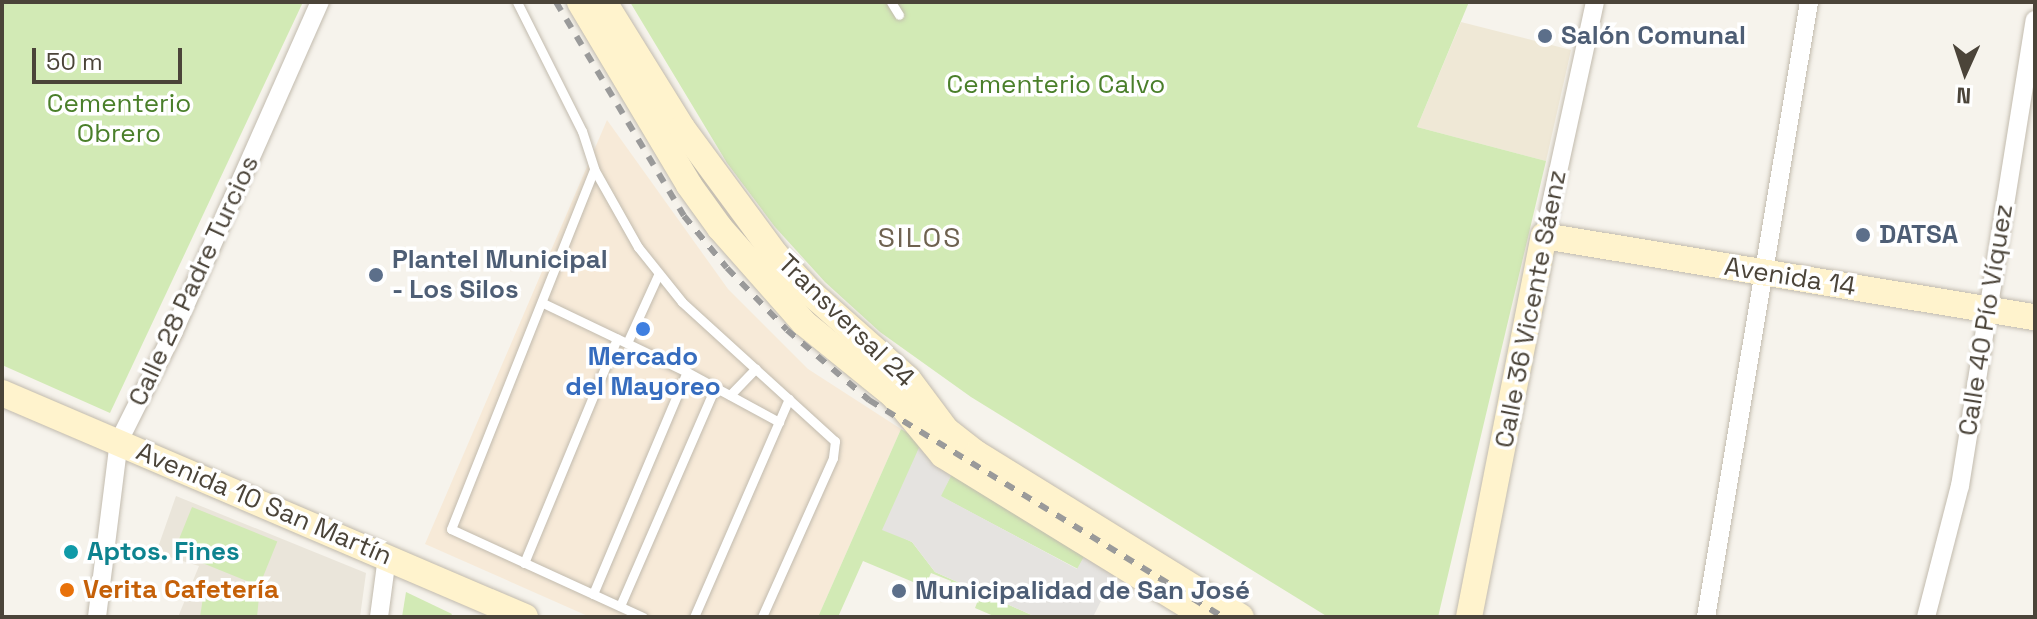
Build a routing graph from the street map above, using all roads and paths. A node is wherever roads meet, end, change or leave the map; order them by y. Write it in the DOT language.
graph roads {
  1 [pos="320,2"];
  2 [pos="517,2"];
  3 [pos="580,2"];
  4 [pos="604,2"];
  5 [pos="891,2"];
  6 [pos="1595,2"];
  7 [pos="1809,2"];
  8 [pos="899,15"];
  9 [pos="2035,20"];
  10 [pos="631,70"];
  11 [pos="594,169"];
  12 [pos="1544,236"];
  13 [pos="1764,273"];
  14 [pos="658,275"];
  15 [pos="543,303"];
  16 [pos="1987,309"];
  17 [pos="2035,317"];
  18 [pos="617,338"];
  19 [pos="627,343"];
  20 [pos="756,368"];
  21 [pos="687,372"];
  22 [pos="715,387"];
  23 [pos="2,393"];
  24 [pos="730,395"];
  25 [pos="789,399"];
  26 [pos="779,422"];
  27 [pos="119,441"];
  28 [pos="387,557"];
  29 [pos="524,563"];
  30 [pos="593,594"];
  31 [pos="620,606"];
  32 [pos="97,617"];
  33 [pos="379,617"];
  34 [pos="525,617"];
  35 [pos="643,617"];
  36 [pos="694,617"];
  37 [pos="762,617"];
  38 [pos="1206,617"];
  39 [pos="1241,617"];
  40 [pos="1469,617"];
  41 [pos="1706,617"];
  42 [pos="1926,617"];
  1 -- 27 [label="street, Calle 28 Padre Turcios"];
  2 -- 11 [label="lane"];
  3 -- 10 [label="main road, Transversal 24"];
  4 -- 10 [label="main road, Transversal 24"];
  5 -- 8 [label="lane"];
  6 -- 12 [label="street, Calle 36 Vicente Sáenz"];
  7 -- 13 [label="street"];
  9 -- 16 [label="street, Calle 40 Pío Víquez"];
  10 -- 38 [label="main road, Transversal 24"];
  10 -- 39 [label="main road, Transversal 24"];
  11 -- 14 [label="lane"];
  11 -- 15 [label="lane"];
  12 -- 13 [label="main road, Avenida 14"];
  12 -- 40 [label="main road, Calle 36 Vicente Sáenz"];
  13 -- 16 [label="main road, Avenida 14"];
  13 -- 41 [label="street"];
  14 -- 19 [label="lane"];
  14 -- 20 [label="lane"];
  15 -- 18 [label="lane"];
  15 -- 29 [label="lane"];
  16 -- 17 [label="main road, Avenida 14"];
  16 -- 42 [label="street, Calle 40 Pío Víquez"];
  18 -- 19 [label="lane"];
  18 -- 29 [label="lane"];
  19 -- 21 [label="lane"];
  20 -- 24 [label="lane"];
  20 -- 25 [label="lane"];
  21 -- 22 [label="lane"];
  21 -- 30 [label="lane"];
  22 -- 24 [label="lane"];
  22 -- 31 [label="lane"];
  23 -- 27 [label="main road, Avenida 10 San Martín"];
  24 -- 26 [label="lane"];
  25 -- 26 [label="lane"];
  25 -- 37 [label="lane"];
  26 -- 36 [label="lane"];
  27 -- 28 [label="main road, Avenida 10 San Martín"];
  27 -- 32 [label="street, Calle 28 Padre Turcios"];
  28 -- 33 [label="street"];
  28 -- 34 [label="main road, Avenida 10 San Martín"];
  29 -- 30 [label="lane"];
  30 -- 31 [label="lane"];
  31 -- 35 [label="lane"];
}
